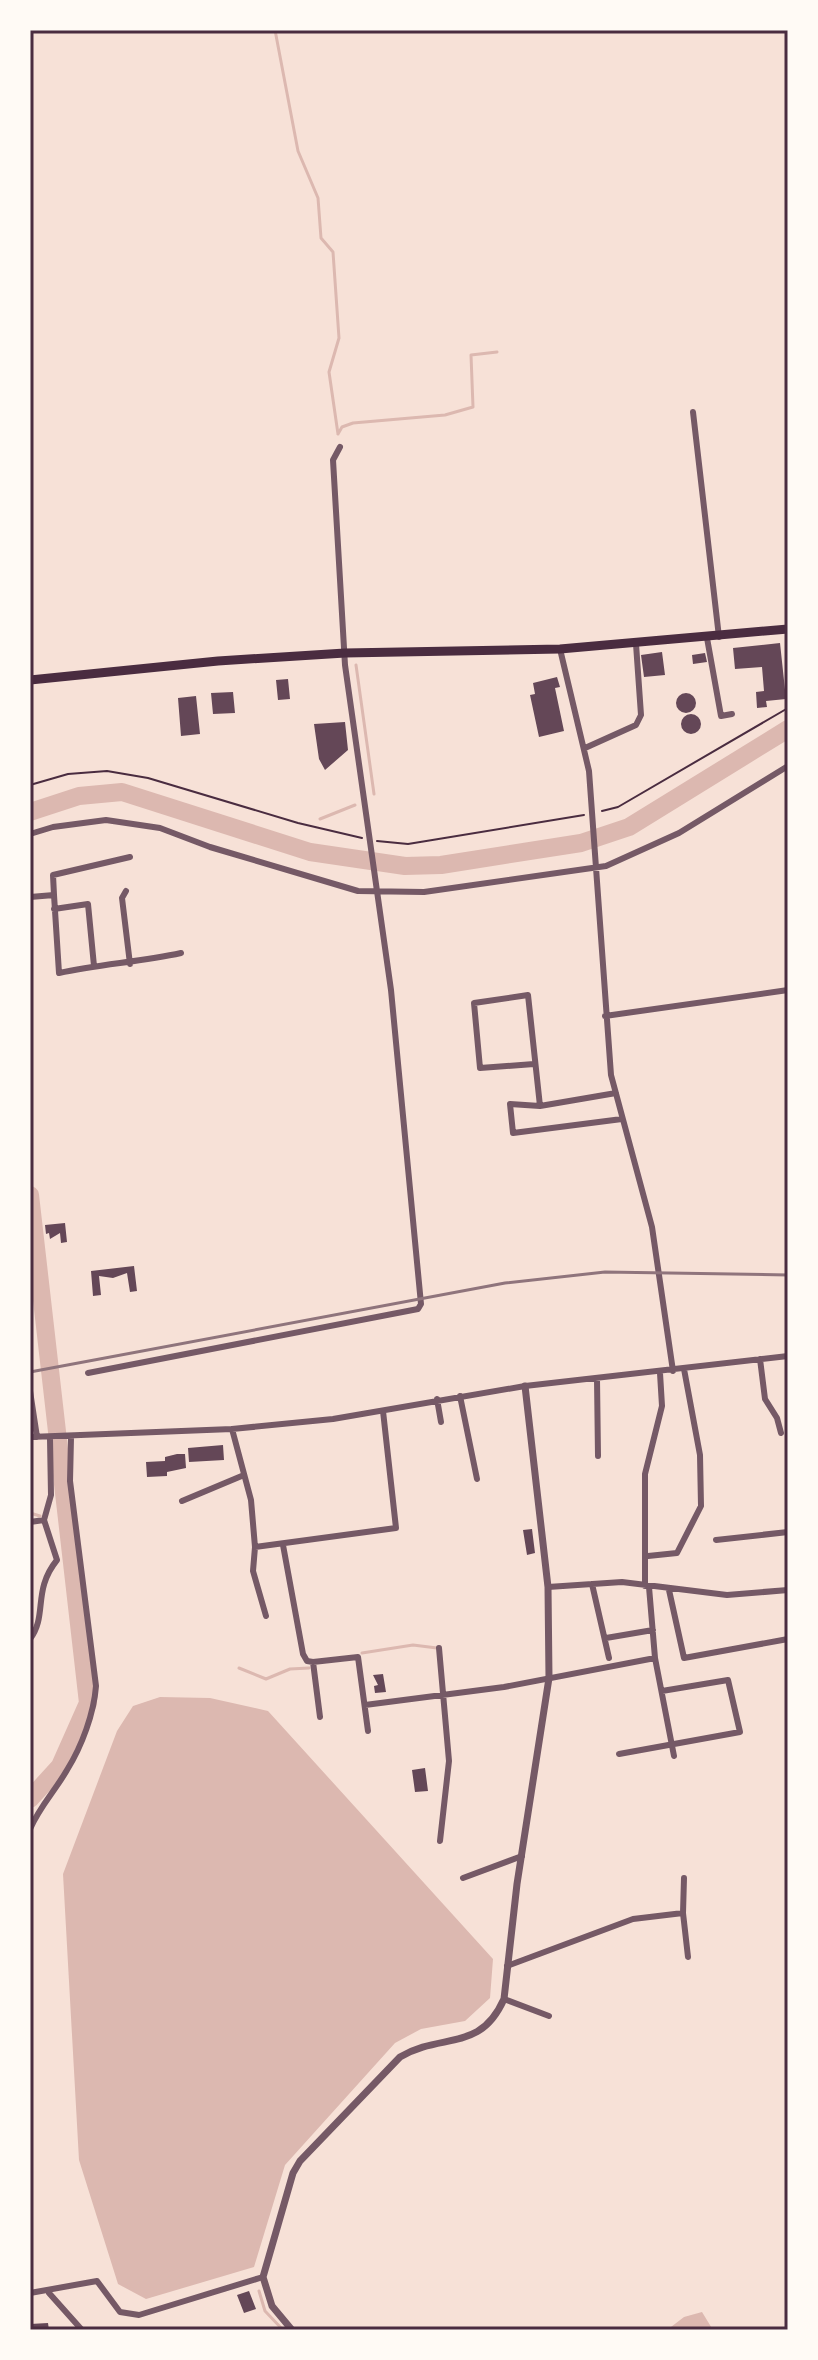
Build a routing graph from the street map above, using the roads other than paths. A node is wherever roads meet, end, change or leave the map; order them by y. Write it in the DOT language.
graph roads {
  1 [pos="693,412"];
  2 [pos="340,447"];
  3 [pos="788,629"];
  4 [pos="719,637"];
  5 [pos="707,638"];
  6 [pos="636,644"];
  7 [pos="560,649"];
  8 [pos="345,653"];
  9 [pos="30,680"];
  10 [pos="732,714"];
  11 [pos="721,716"];
  12 [pos="712,720"];
  13 [pos="585,748"];
  14 [pos="788,766"];
  15 [pos="30,834"];
  16 [pos="130,857"];
  17 [pos="596,867"];
  18 [pos="126,891"];
  19 [pos="377,892"];
  20 [pos="54,895"];
  21 [pos="30,897"];
  22 [pos="54,909"];
  23 [pos="181,953"];
  24 [pos="130,964"];
  25 [pos="94,966"];
  26 [pos="788,990"];
  27 [pos="605,1016"];
  28 [pos="534,1064"];
  29 [pos="616,1093"];
  30 [pos="540,1106"];
  31 [pos="622,1119"];
  32 [pos="788,1356"];
  33 [pos="760,1359"];
  34 [pos="684,1369"];
  35 [pos="673,1371"];
  36 [pos="88,1373"];
  37 [pos="660,1373"];
  38 [pos="597,1379"];
  39 [pos="525,1386"];
  40 [pos="30,1391"];
  41 [pos="460,1396"];
  42 [pos="437,1399"];
  43 [pos="383,1411"];
  44 [pos="441,1422"];
  45 [pos="232,1429"];
  46 [pos="781,1433"];
  47 [pos="33,1437"];
  48 [pos="71,1438"];
  49 [pos="50,1439"];
  50 [pos="598,1456"];
  51 [pos="244,1475"];
  52 [pos="477,1479"];
  53 [pos="182,1501"];
  54 [pos="44,1520"];
  55 [pos="30,1522"];
  56 [pos="788,1532"];
  57 [pos="716,1540"];
  58 [pos="283,1545"];
  59 [pos="255,1547"];
  60 [pos="648,1556"];
  61 [pos="592,1584"];
  62 [pos="647,1586"];
  63 [pos="548,1587"];
  64 [pos="669,1590"];
  65 [pos="788,1590"];
  66 [pos="266,1616"];
  67 [pos="653,1630"];
  68 [pos="606,1638"];
  69 [pos="30,1639"];
  70 [pos="788,1639"];
  71 [pos="439,1648"];
  72 [pos="609,1658"];
  73 [pos="655,1658"];
  74 [pos="313,1662"];
  75 [pos="549,1678"];
  76 [pos="662,1691"];
  77 [pos="444,1697"];
  78 [pos="365,1705"];
  79 [pos="320,1717"];
  80 [pos="368,1731"];
  81 [pos="672,1742"];
  82 [pos="619,1754"];
  83 [pos="674,1756"];
  84 [pos="30,1829"];
  85 [pos="440,1841"];
  86 [pos="522,1856"];
  87 [pos="463,1878"];
  88 [pos="684,1878"];
  89 [pos="683,1913"];
  90 [pos="688,1957"];
  91 [pos="507,1966"];
  92 [pos="504,1999"];
  93 [pos="549,2016"];
  94 [pos="263,2277"];
  95 [pos="30,2293"];
  96 [pos="49,2293"];
  97 [pos="82,2330"];
  98 [pos="292,2330"];
  1 -- 4 [label="street"];
  2 -- 8 [label="street"];
  3 -- 4 [label="main road"];
  4 -- 5 [label="main road"];
  5 -- 6 [label="main road"];
  5 -- 11 [label="street"];
  6 -- 7 [label="main road"];
  6 -- 13 [label="street"];
  7 -- 8 [label="main road"];
  7 -- 13 [label="street"];
  8 -- 9 [label="main road"];
  8 -- 19 [label="street"];
  10 -- 11 [label="street"];
  11 -- 12 [label="street"];
  13 -- 17 [label="street"];
  14 -- 17 [label="street"];
  15 -- 19 [label="street"];
  16 -- 20 [label="street"];
  17 -- 19 [label="street"];
  17 -- 27 [label="street"];
  18 -- 24 [label="street"];
  19 -- 36 [label="street"];
  20 -- 21 [label="street"];
  20 -- 22 [label="street"];
  22 -- 25 [label="street"];
  22 -- 25 [label="street"];
  23 -- 24 [label="street"];
  24 -- 25 [label="street"];
  26 -- 27 [label="street"];
  27 -- 29 [label="street"];
  28 -- 28 [label="street"];
  28 -- 30 [label="street"];
  29 -- 30 [label="street"];
  29 -- 31 [label="street"];
  30 -- 31 [label="street"];
  31 -- 35 [label="street"];
  32 -- 33 [label="street"];
  33 -- 34 [label="street"];
  33 -- 46 [label="street"];
  34 -- 35 [label="street"];
  34 -- 60 [label="street"];
  35 -- 37 [label="street"];
  37 -- 38 [label="street"];
  37 -- 60 [label="street"];
  38 -- 39 [label="street"];
  38 -- 50 [label="street"];
  39 -- 41 [label="street"];
  39 -- 63 [label="street"];
  40 -- 47 [label="street"];
  41 -- 42 [label="street"];
  41 -- 52 [label="street"];
  42 -- 43 [label="street"];
  42 -- 44 [label="street"];
  43 -- 45 [label="street"];
  43 -- 58 [label="street"];
  45 -- 48 [label="street"];
  45 -- 51 [label="street"];
  47 -- 49 [label="street"];
  48 -- 49 [label="street"];
  48 -- 84 [label="street"];
  49 -- 54 [label="street"];
  51 -- 53 [label="street"];
  51 -- 59 [label="street"];
  54 -- 55 [label="street"];
  54 -- 69 [label="street"];
  56 -- 57 [label="street"];
  58 -- 59 [label="street"];
  58 -- 74 [label="street"];
  59 -- 66 [label="street"];
  60 -- 62 [label="street"];
  61 -- 62 [label="street"];
  61 -- 63 [label="street"];
  61 -- 68 [label="street"];
  62 -- 64 [label="street"];
  62 -- 67 [label="street"];
  63 -- 75 [label="street"];
  64 -- 65 [label="street"];
  64 -- 70 [label="street"];
  67 -- 68 [label="street"];
  67 -- 73 [label="street"];
  68 -- 72 [label="street"];
  71 -- 77 [label="street"];
  73 -- 75 [label="street"];
  73 -- 76 [label="street"];
  74 -- 78 [label="street"];
  74 -- 79 [label="street"];
  75 -- 77 [label="street"];
  75 -- 86 [label="street"];
  76 -- 81 [label="street"];
  76 -- 81 [label="street"];
  77 -- 78 [label="street"];
  77 -- 85 [label="street"];
  78 -- 80 [label="street"];
  81 -- 82 [label="street"];
  81 -- 83 [label="street"];
  86 -- 87 [label="street"];
  86 -- 91 [label="street"];
  88 -- 89 [label="street"];
  89 -- 90 [label="street"];
  89 -- 91 [label="street"];
  91 -- 92 [label="street"];
  92 -- 93 [label="street"];
  92 -- 94 [label="street"];
  94 -- 96 [label="street"];
  94 -- 98 [label="street"];
  95 -- 96 [label="street"];
  96 -- 97 [label="street"];
}
